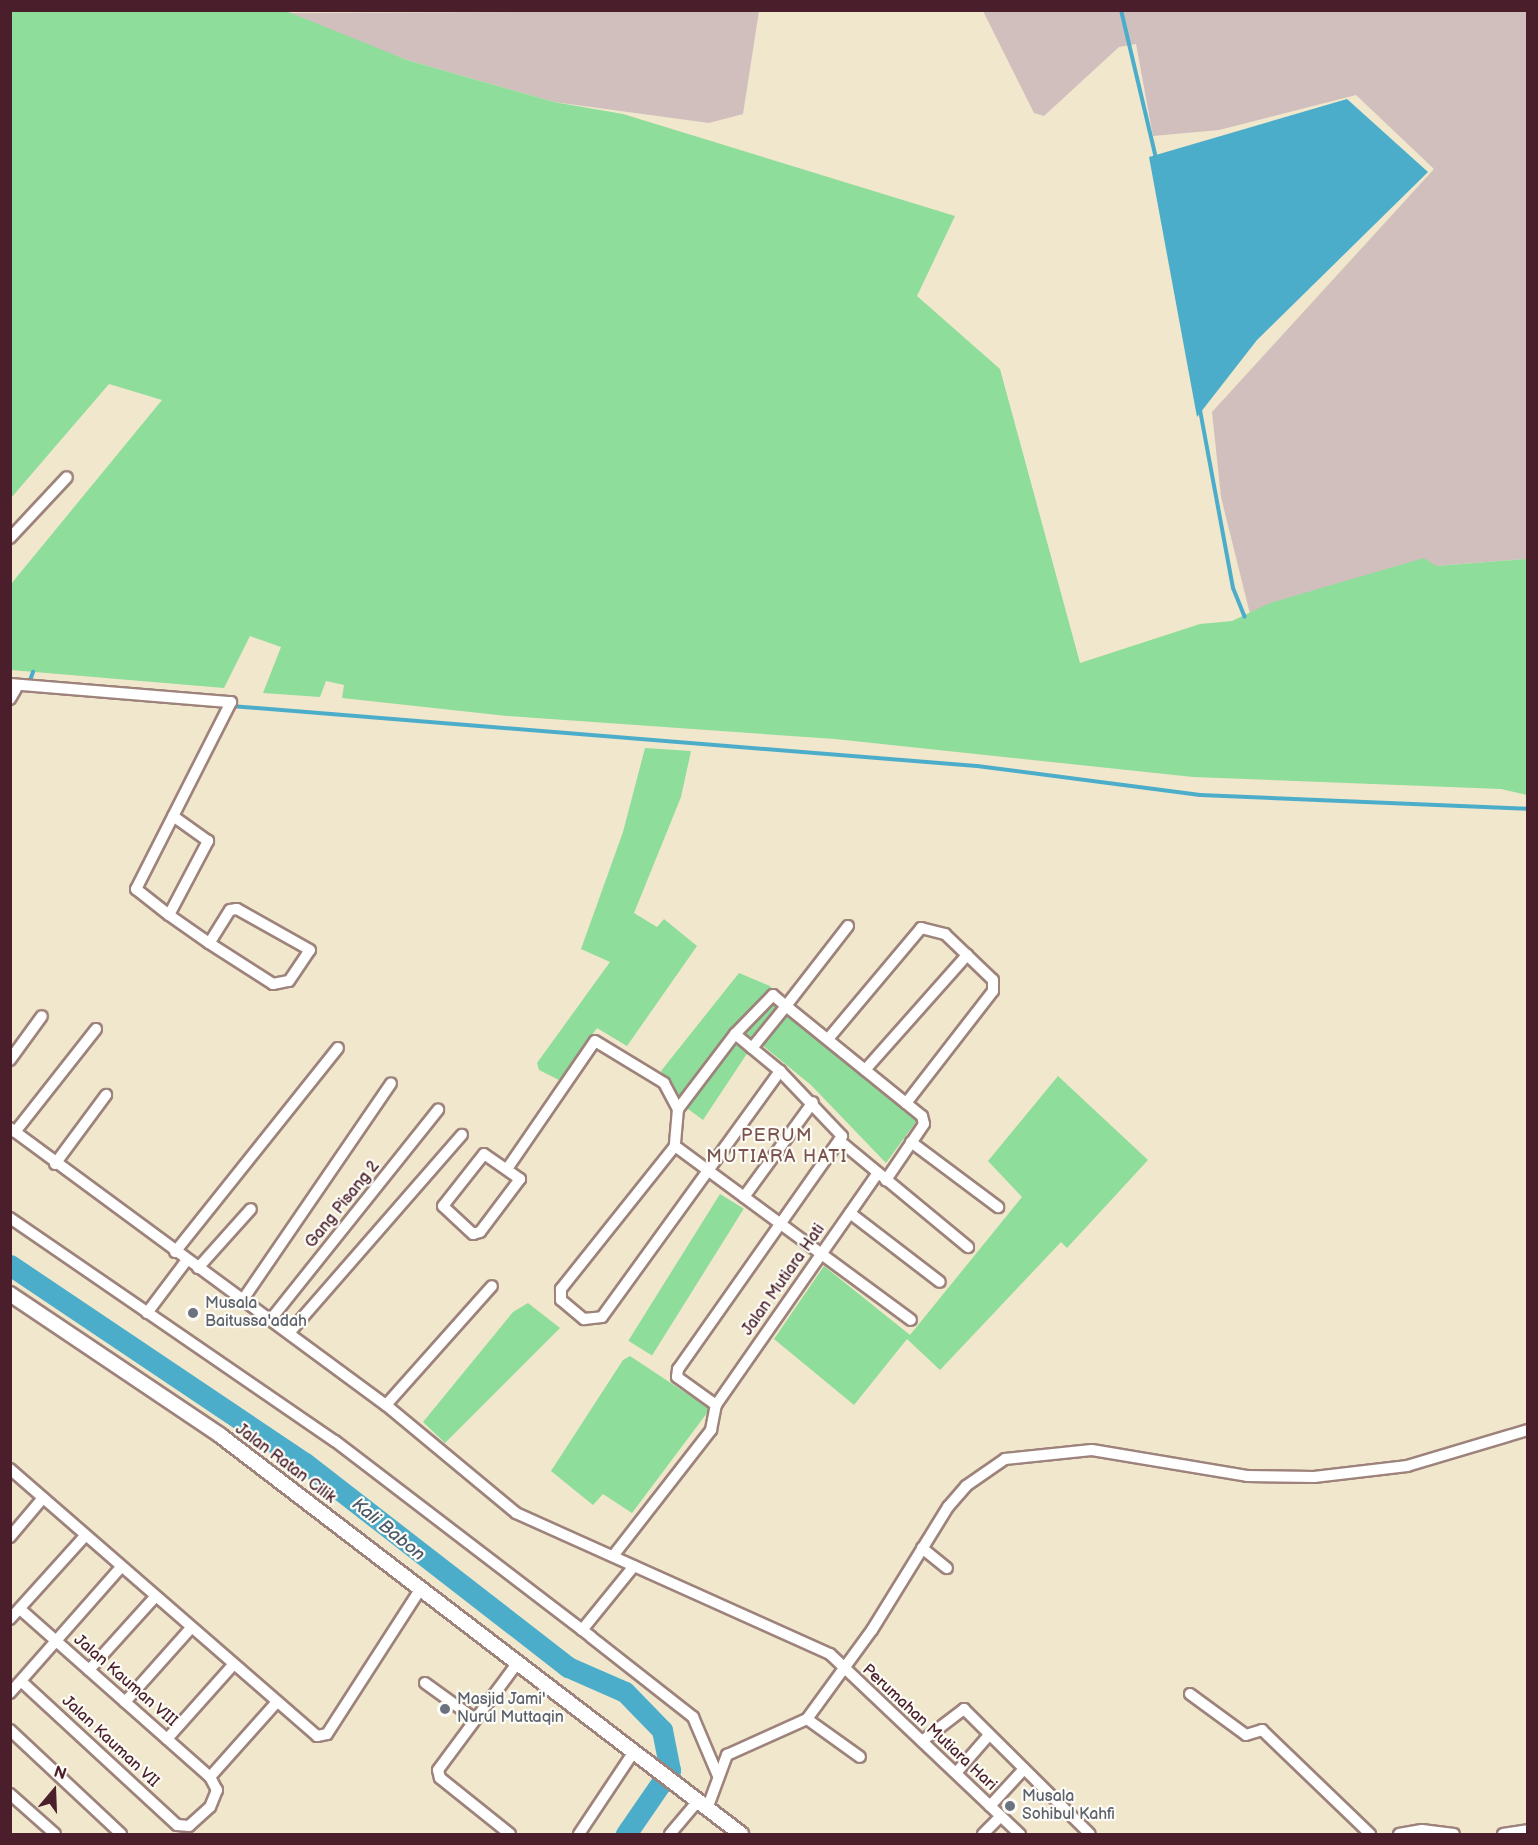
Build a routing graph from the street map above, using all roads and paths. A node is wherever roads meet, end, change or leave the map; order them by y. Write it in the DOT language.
graph roads {
  1 [pos="67,477"];
  2 [pos="10,538"];
  3 [pos="22,685"];
  4 [pos="10,699"];
  5 [pos="173,816"];
  6 [pos="169,915"];
  7 [pos="848,926"];
  8 [pos="209,943"];
  9 [pos="967,955"];
  10 [pos="786,1006"];
  11 [pos="42,1016"];
  12 [pos="96,1029"];
  13 [pos="735,1034"];
  14 [pos="828,1039"];
  15 [pos="338,1048"];
  16 [pos="752,1048"];
  17 [pos="10,1060"];
  18 [pos="865,1070"];
  19 [pos="780,1071"];
  20 [pos="391,1083"];
  21 [pos="106,1095"];
  22 [pos="813,1102"];
  23 [pos="906,1103"];
  24 [pos="678,1109"];
  25 [pos="438,1110"];
  26 [pos="13,1130"];
  27 [pos="462,1135"];
  28 [pos="842,1142"];
  29 [pos="911,1142"];
  30 [pos="675,1146"];
  31 [pos="55,1164"];
  32 [pos="507,1169"];
  33 [pos="708,1170"];
  34 [pos="882,1176"];
  35 [pos="744,1197"];
  36 [pos="998,1207"];
  37 [pos="250,1209"];
  38 [pos="850,1213"];
  39 [pos="10,1218"];
  40 [pos="783,1224"];
  41 [pos="968,1247"];
  42 [pos="822,1251"];
  43 [pos="176,1252"];
  44 [pos="187,1260"];
  45 [pos="198,1268"];
  46 [pos="940,1282"];
  47 [pos="492,1286"];
  48 [pos="10,1294"];
  49 [pos="244,1298"];
  50 [pos="147,1312"];
  51 [pos="271,1319"];
  52 [pos="911,1320"];
  53 [pos="289,1332"];
  54 [pos="716,1405"];
  55 [pos="386,1406"];
  56 [pos="1527,1430"];
  57 [pos="10,1470"];
  58 [pos="43,1498"];
  59 [pos="85,1536"];
  60 [pos="10,1537"];
  61 [pos="922,1548"];
  62 [pos="613,1556"];
  63 [pos="634,1566"];
  64 [pos="121,1567"];
  65 [pos="946,1568"];
  66 [pos="421,1588"];
  67 [pos="155,1597"];
  68 [pos="20,1609"];
  69 [pos="10,1619"];
  70 [pos="190,1629"];
  71 [pos="582,1630"];
  72 [pos="55,1640"];
  73 [pos="516,1665"];
  74 [pos="232,1666"];
  75 [pos="844,1668"];
  76 [pos="89,1670"];
  77 [pos="21,1681"];
  78 [pos="425,1683"];
  79 [pos="10,1693"];
  80 [pos="1190,1695"];
  81 [pos="125,1702"];
  82 [pos="275,1704"];
  83 [pos="475,1719"];
  84 [pos="807,1719"];
  85 [pos="10,1730"];
  86 [pos="989,1735"];
  87 [pos="167,1739"];
  88 [pos="922,1741"];
  89 [pos="633,1753"];
  90 [pos="860,1756"];
  91 [pos="1024,1769"];
  92 [pos="956,1773"];
  93 [pos="718,1776"];
  94 [pos="210,1777"];
  95 [pos="10,1794"];
  96 [pos="699,1803"];
  97 [pos="990,1806"];
  98 [pos="1001,1816"];
  99 [pos="1527,1830"];
  100 [pos="56,1834"];
  101 [pos="121,1834"];
  102 [pos="510,1834"];
  103 [pos="579,1834"];
  104 [pos="670,1834"];
  105 [pos="741,1834"];
  106 [pos="983,1834"];
  107 [pos="1020,1834"];
  108 [pos="1090,1834"];
  109 [pos="1370,1834"];
  110 [pos="1399,1834"];
  111 [pos="1454,1834"];
  112 [pos="1503,1834"];
  1 -- 2 [label="street"];
  3 -- 4 [label="street"];
  3 -- 5 [label="street"];
  5 -- 6 [label="street"];
  5 -- 6 [label="street"];
  6 -- 8 [label="street"];
  7 -- 10 [label="street"];
  8 -- 8 [label="street"];
  9 -- 14 [label="street"];
  9 -- 18 [label="street"];
  9 -- 23 [label="street"];
  10 -- 13 [label="street"];
  10 -- 14 [label="street"];
  10 -- 16 [label="street"];
  11 -- 17 [label="street"];
  12 -- 26 [label="street"];
  13 -- 16 [label="street"];
  13 -- 24 [label="street"];
  14 -- 18 [label="street"];
  15 -- 43 [label="street"];
  16 -- 19 [label="street"];
  18 -- 23 [label="street"];
  19 -- 22 [label="street"];
  19 -- 33 [label="street"];
  20 -- 49 [label="street"];
  21 -- 31 [label="street"];
  22 -- 28 [label="street"];
  22 -- 35 [label="street"];
  23 -- 29 [label="street, Jalan Mutiara Hati"];
  24 -- 30 [label="street"];
  24 -- 32 [label="street"];
  25 -- 51 [label="street, Gang Pisang 2"];
  26 -- 31 [label="street, Perumahan Mutiara Hari"];
  27 -- 53 [label="street"];
  28 -- 34 [label="street"];
  28 -- 40 [label="street"];
  29 -- 34 [label="street, Jalan Mutiara Hati"];
  29 -- 36 [label="street"];
  30 -- 33 [label="street"];
  30 -- 33 [label="street"];
  31 -- 43 [label="street, Perumahan Mutiara Hari"];
  32 -- 32 [label="street"];
  33 -- 35 [label="street"];
  34 -- 38 [label="street, Jalan Mutiara Hati"];
  34 -- 41 [label="street"];
  35 -- 40 [label="street"];
  37 -- 45 [label="street"];
  38 -- 42 [label="street, Jalan Mutiara Hati"];
  38 -- 46 [label="street"];
  39 -- 50 [label="street"];
  40 -- 42 [label="street"];
  40 -- 54 [label="street"];
  42 -- 52 [label="street"];
  42 -- 54 [label="street, Jalan Mutiara Hati"];
  43 -- 44 [label="street, Perumahan Mutiara Hari"];
  44 -- 45 [label="street, Perumahan Mutiara Hari"];
  44 -- 50 [label="street"];
  45 -- 49 [label="street, Perumahan Mutiara Hari"];
  47 -- 55 [label="street"];
  48 -- 66 [label="street, Jalan Ratan Cilik"];
  49 -- 51 [label="street, Perumahan Mutiara Hari"];
  50 -- 71 [label="street"];
  51 -- 53 [label="street, Perumahan Mutiara Hari"];
  53 -- 55 [label="street, Perumahan Mutiara Hari"];
  54 -- 62 [label="street, Jalan Mutiara Hati"];
  55 -- 62 [label="street, Perumahan Mutiara Hari"];
  56 -- 61 [label="street"];
  57 -- 58 [label="street"];
  58 -- 59 [label="street"];
  58 -- 60 [label="street"];
  59 -- 64 [label="street"];
  59 -- 68 [label="street"];
  61 -- 65 [label="street"];
  61 -- 75 [label="street"];
  62 -- 63 [label="street, Perumahan Mutiara Hari"];
  63 -- 71 [label="street"];
  63 -- 75 [label="street, Perumahan Mutiara Hari"];
  64 -- 67 [label="street"];
  64 -- 72 [label="street"];
  66 -- 73 [label="street, Jalan Ratan Cilik"];
  66 -- 82 [label="street"];
  67 -- 70 [label="street"];
  67 -- 76 [label="street"];
  68 -- 69 [label="street"];
  68 -- 72 [label="street, Jalan Kauman VIII"];
  70 -- 74 [label="street"];
  70 -- 81 [label="street"];
  71 -- 93 [label="street"];
  72 -- 76 [label="street, Jalan Kauman VIII"];
  72 -- 77 [label="street"];
  73 -- 83 [label="street"];
  73 -- 89 [label="street, Jalan Ratan Cilik"];
  74 -- 82 [label="street"];
  74 -- 87 [label="street"];
  75 -- 84 [label="street"];
  75 -- 88 [label="street, Perumahan Mutiara Hari"];
  76 -- 81 [label="street, Jalan Kauman VIII"];
  77 -- 79 [label="street"];
  77 -- 94 [label="street, Jalan Kauman VII"];
  78 -- 83 [label="street"];
  80 -- 109 [label="street"];
  81 -- 87 [label="street, Jalan Kauman VIII"];
  82 -- 94 [label="street"];
  83 -- 102 [label="street"];
  84 -- 90 [label="street"];
  84 -- 93 [label="street"];
  85 -- 101 [label="street"];
  86 -- 88 [label="street"];
  86 -- 91 [label="street"];
  86 -- 92 [label="street"];
  87 -- 94 [label="street, Jalan Kauman VIII"];
  88 -- 92 [label="street, Perumahan Mutiara Hari"];
  89 -- 96 [label="street, Jalan Ratan Cilik"];
  89 -- 103 [label="street"];
  91 -- 97 [label="street"];
  91 -- 108 [label="street"];
  92 -- 97 [label="street, Perumahan Mutiara Hari"];
  93 -- 96 [label="street"];
  95 -- 100 [label="street"];
  96 -- 104 [label="street"];
  96 -- 105 [label="street, Jalan Ratan Cilik"];
  97 -- 98 [label="street, Perumahan Mutiara Hari"];
  98 -- 106 [label="street"];
  98 -- 107 [label="street, Perumahan Mutiara Hari"];
  99 -- 112 [label="street"];
  110 -- 111 [label="street"];
}
